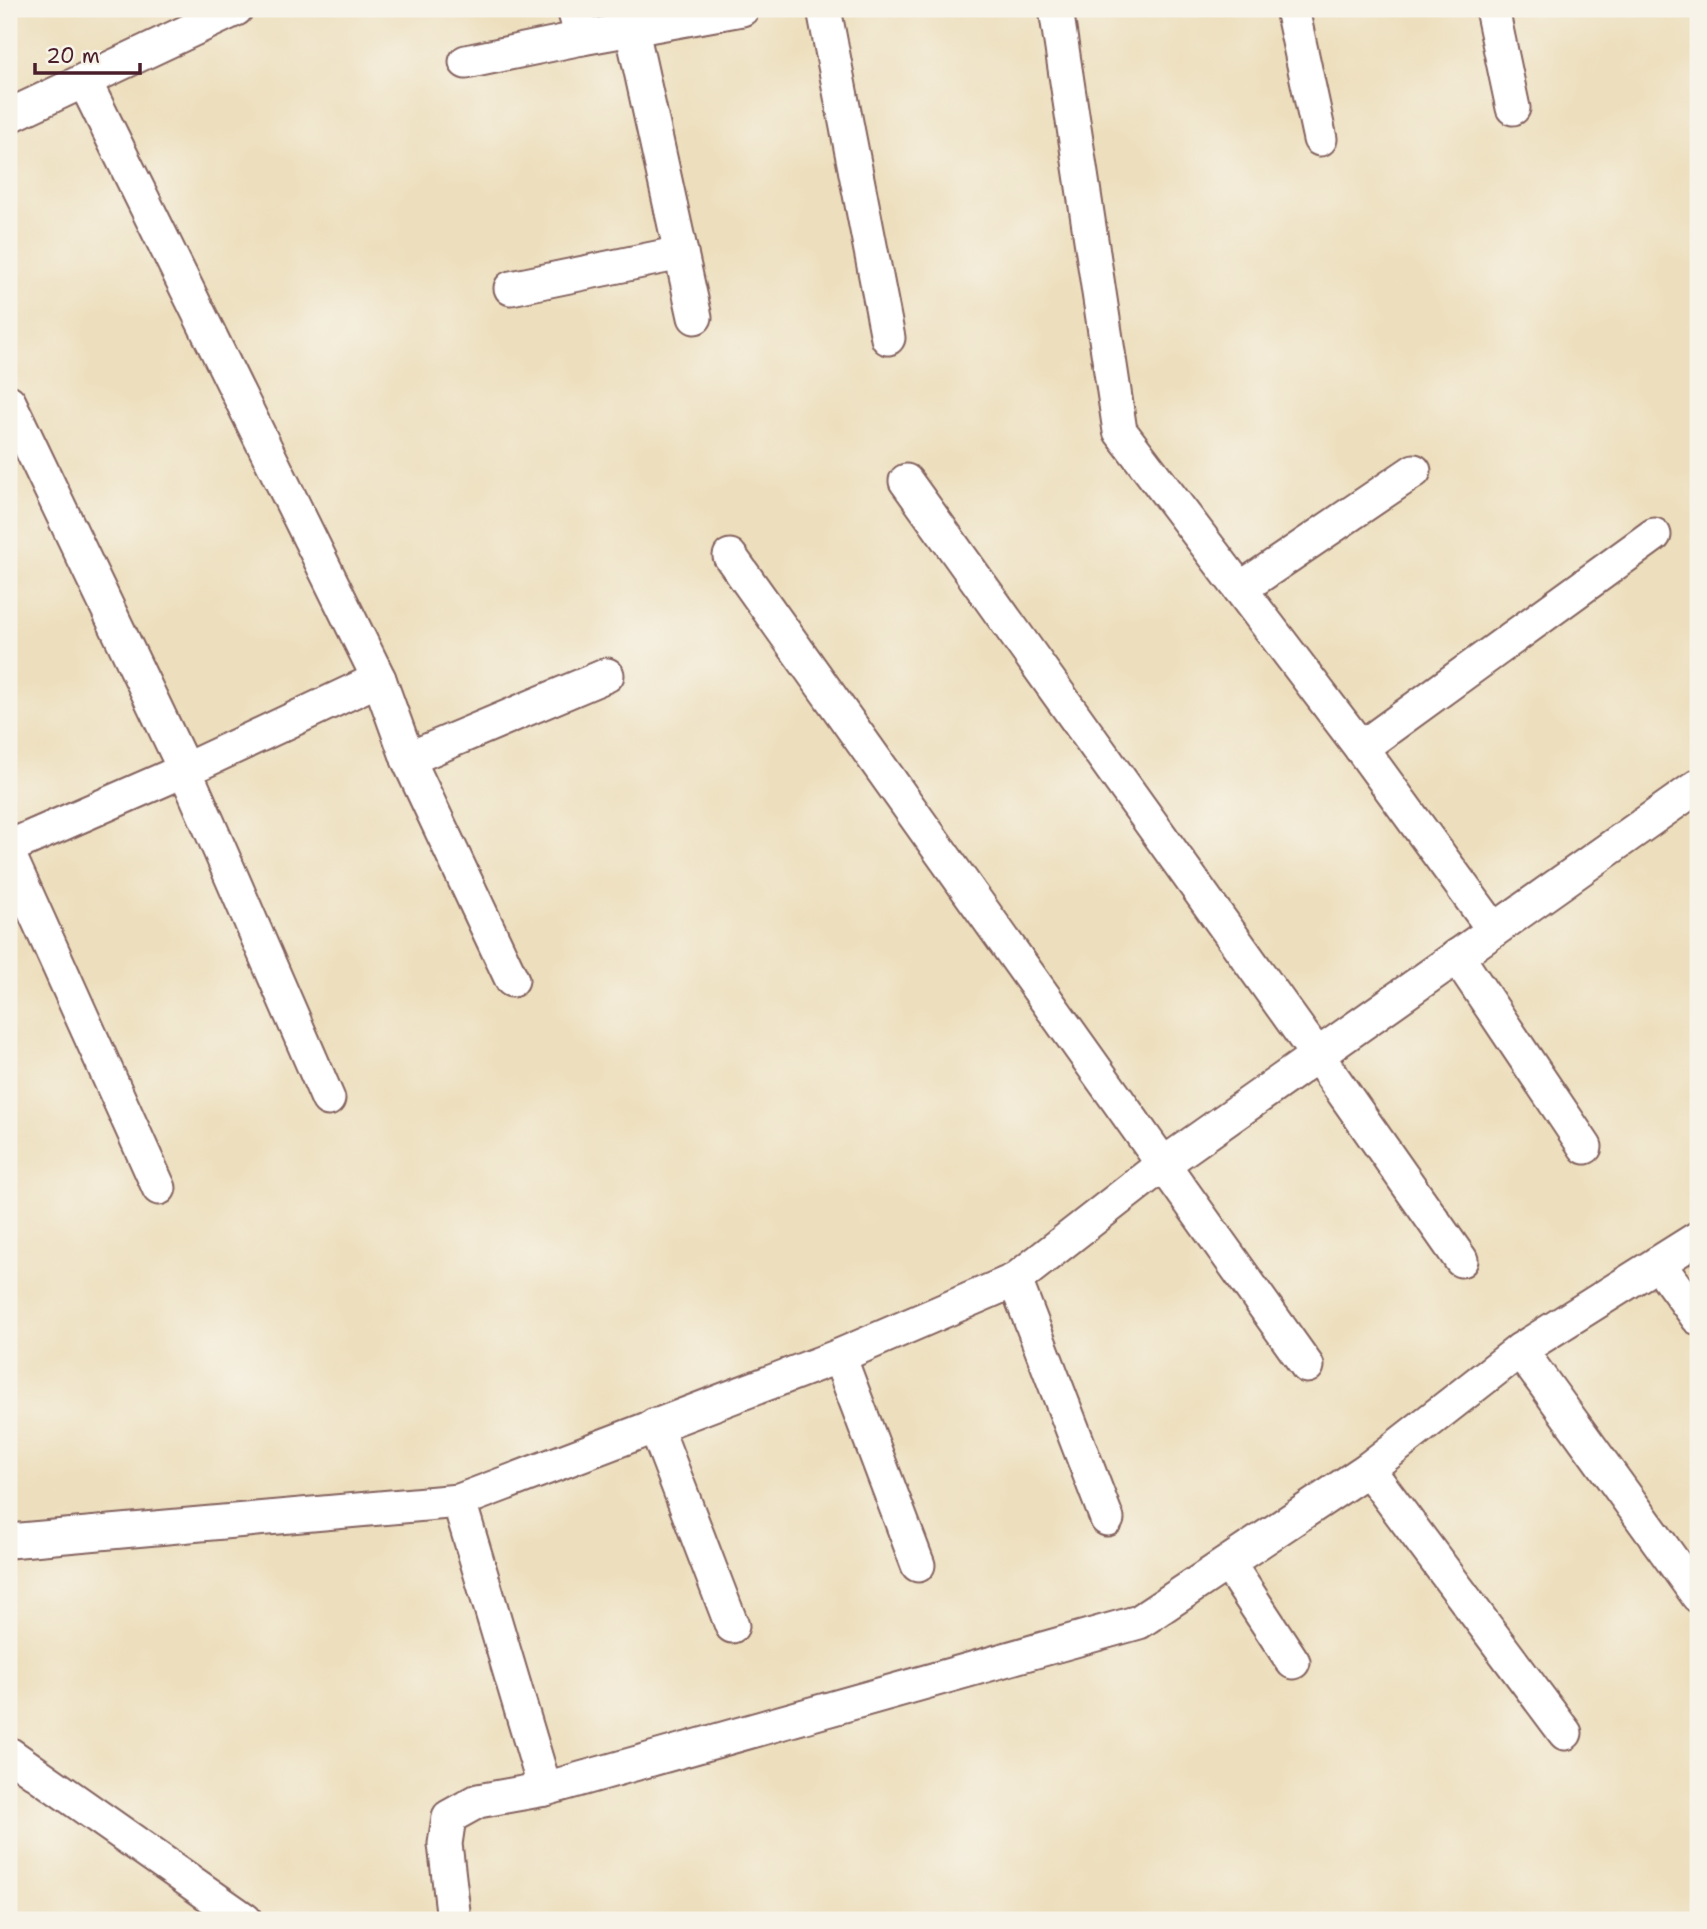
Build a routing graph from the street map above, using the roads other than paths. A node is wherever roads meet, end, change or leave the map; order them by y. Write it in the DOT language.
graph roads {
  1 [pos="236,9"];
  2 [pos="742,9"];
  3 [pos="824,9"];
  4 [pos="1056,9"];
  5 [pos="1292,9"];
  6 [pos="1492,9"];
  7 [pos="578,23"];
  8 [pos="632,30"];
  9 [pos="466,62"];
  10 [pos="84,80"];
  11 [pos="1513,108"];
  12 [pos="9,116"];
  13 [pos="1320,139"];
  14 [pos="681,253"];
  15 [pos="511,288"];
  16 [pos="695,317"];
  17 [pos="888,338"];
  18 [pos="9,402"];
  19 [pos="1414,471"];
  20 [pos="906,481"];
  21 [pos="1654,535"];
  22 [pos="730,556"];
  23 [pos="1240,589"];
  24 [pos="607,675"];
  25 [pos="379,679"];
  26 [pos="1361,748"];
  27 [pos="408,759"];
  28 [pos="185,770"];
  29 [pos="1698,786"];
  30 [pos="9,848"];
  31 [pos="9,855"];
  32 [pos="1494,930"];
  33 [pos="1457,956"];
  34 [pos="512,980"];
  35 [pos="1317,1055"];
  36 [pos="328,1098"];
  37 [pos="1585,1147"];
  38 [pos="1162,1165"];
  39 [pos="159,1188"];
  40 [pos="1698,1238"];
  41 [pos="1461,1260"];
  42 [pos="1658,1264"];
  43 [pos="1015,1280"];
  44 [pos="1698,1318"];
  45 [pos="1520,1350"];
  46 [pos="839,1356"];
  47 [pos="1307,1366"];
  48 [pos="655,1425"];
  49 [pos="1368,1469"];
  50 [pos="459,1501"];
  51 [pos="1107,1519"];
  52 [pos="9,1541"];
  53 [pos="1228,1563"];
  54 [pos="918,1565"];
  55 [pos="1698,1596"];
  56 [pos="732,1626"];
  57 [pos="1293,1662"];
  58 [pos="1565,1733"];
  59 [pos="9,1754"];
  60 [pos="545,1789"];
  61 [pos="245,1920"];
  62 [pos="454,1920"];
  1 -- 10 [label="street"];
  2 -- 8 [label="street"];
  3 -- 17 [label="street"];
  4 -- 23 [label="street"];
  5 -- 13 [label="street"];
  6 -- 11 [label="street"];
  7 -- 8 [label="street"];
  7 -- 9 [label="street"];
  8 -- 14 [label="street"];
  10 -- 12 [label="street"];
  10 -- 25 [label="street"];
  14 -- 15 [label="street"];
  14 -- 16 [label="street"];
  18 -- 28 [label="street"];
  19 -- 23 [label="street"];
  20 -- 35 [label="street"];
  21 -- 26 [label="street"];
  22 -- 38 [label="street"];
  23 -- 26 [label="street"];
  24 -- 27 [label="street"];
  25 -- 27 [label="street"];
  25 -- 28 [label="street"];
  26 -- 32 [label="street"];
  27 -- 34 [label="street"];
  28 -- 30 [label="street"];
  28 -- 36 [label="street"];
  29 -- 32 [label="street"];
  31 -- 39 [label="street"];
  32 -- 33 [label="street"];
  33 -- 35 [label="street"];
  33 -- 37 [label="street"];
  35 -- 38 [label="street"];
  35 -- 41 [label="street"];
  38 -- 43 [label="street"];
  38 -- 47 [label="street"];
  40 -- 42 [label="street"];
  42 -- 44 [label="street"];
  42 -- 45 [label="street"];
  43 -- 46 [label="street"];
  43 -- 51 [label="street"];
  45 -- 49 [label="street"];
  45 -- 55 [label="street"];
  46 -- 48 [label="street"];
  46 -- 54 [label="street"];
  48 -- 50 [label="street"];
  48 -- 56 [label="street"];
  49 -- 53 [label="street"];
  49 -- 58 [label="street"];
  50 -- 52 [label="street"];
  50 -- 60 [label="street"];
  53 -- 57 [label="street"];
  53 -- 60 [label="street"];
  59 -- 61 [label="street"];
  60 -- 62 [label="street"];
}
